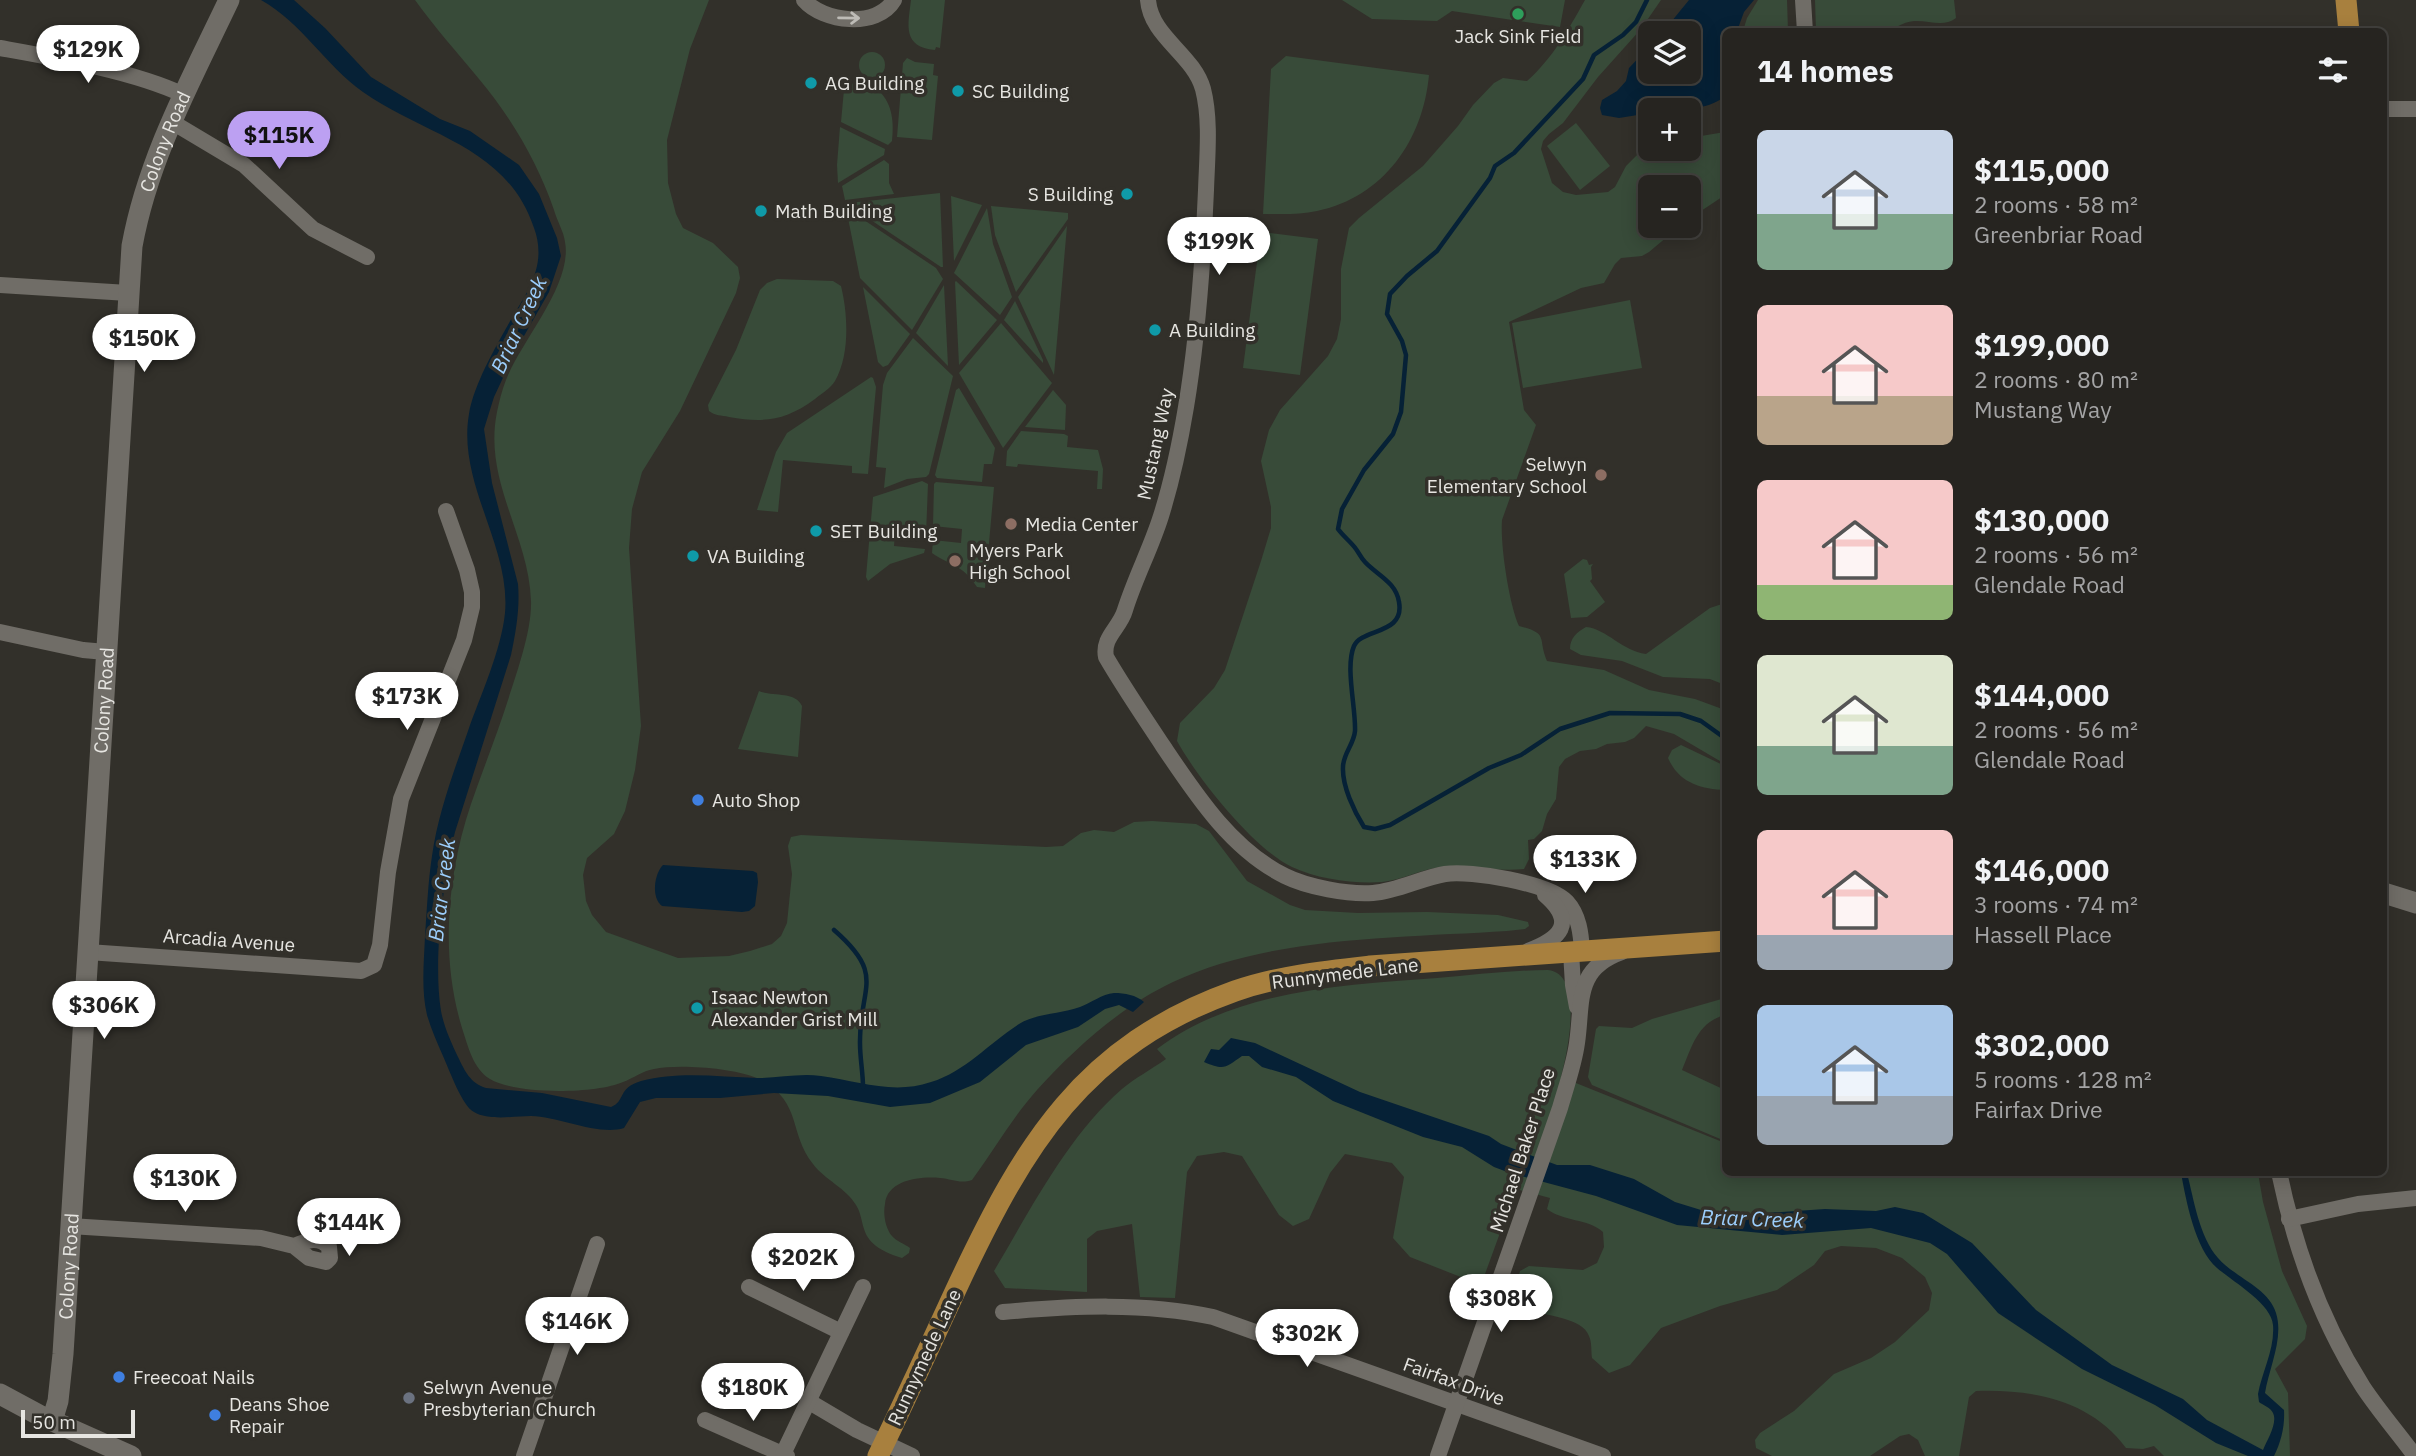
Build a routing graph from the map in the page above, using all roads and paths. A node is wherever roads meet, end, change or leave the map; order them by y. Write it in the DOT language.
graph roads {
  1 [pos="229,0"];
  2 [pos="804,0"];
  3 [pos="894,0"];
  4 [pos="1148,0"];
  5 [pos="1803,0"];
  6 [pos="2346,0"];
  7 [pos="1805,28"];
  8 [pos="2349,28"];
  9 [pos="0,48"];
  10 [pos="184,95"];
  11 [pos="2416,109"];
  12 [pos="2387,110"];
  13 [pos="172,122"];
  14 [pos="367,257"];
  15 [pos="0,285"];
  16 [pos="128,293"];
  17 [pos="446,512"];
  18 [pos="0,632"];
  19 [pos="106,652"];
  20 [pos="1531,886"];
  21 [pos="2387,894"];
  22 [pos="2416,903"];
  23 [pos="1722,941"];
  24 [pos="1638,947"];
  25 [pos="88,952"];
  26 [pos="1576,952"];
  27 [pos="1518,955"];
  28 [pos="1578,1013"];
  29 [pos="2280,1176"];
  30 [pos="2416,1198"];
  31 [pos="2289,1219"];
  32 [pos="70,1226"];
  33 [pos="597,1244"];
  34 [pos="294,1246"];
  35 [pos="749,1287"];
  36 [pos="863,1287"];
  37 [pos="1003,1312"];
  38 [pos="841,1332"];
  39 [pos="0,1394"];
  40 [pos="808,1401"];
  41 [pos="1457,1404"];
  42 [pos="705,1420"];
  43 [pos="52,1421"];
  44 [pos="881,1450"];
  45 [pos="785,1455"];
  46 [pos="131,1456"];
  47 [pos="524,1456"];
  48 [pos="912,1456"];
  49 [pos="1438,1456"];
  50 [pos="1603,1456"];
  51 [pos="2415,1456"];
  1 -- 10 [label="street, Colony Road"];
  2 -- 3 [label="street, one-way"];
  4 -- 20 [label="street, Mustang Way"];
  5 -- 7 [label="street"];
  6 -- 8 [label="main road"];
  9 -- 10 [label="street"];
  10 -- 13 [label="street, Colony Road"];
  11 -- 12 [label="street"];
  13 -- 14 [label="street"];
  13 -- 16 [label="street, Colony Road"];
  15 -- 16 [label="street"];
  16 -- 19 [label="street, Colony Road"];
  17 -- 25 [label="street, Arcadia Avenue"];
  18 -- 19 [label="street"];
  19 -- 25 [label="street, Colony Road"];
  20 -- 26 [label="street"];
  20 -- 27 [label="street"];
  21 -- 22 [label="street"];
  23 -- 24 [label="main road, Runnymede Lane"];
  24 -- 26 [label="main road, Runnymede Lane"];
  24 -- 28 [label="street"];
  25 -- 32 [label="street, Colony Road"];
  26 -- 27 [label="main road, Runnymede Lane"];
  26 -- 28 [label="street"];
  27 -- 44 [label="main road, Runnymede Lane"];
  28 -- 41 [label="street, Michael Baker Place"];
  29 -- 31 [label="street"];
  30 -- 31 [label="street"];
  31 -- 51 [label="street"];
  32 -- 34 [label="street"];
  32 -- 43 [label="street, Colony Road"];
  33 -- 47 [label="street"];
  35 -- 38 [label="street"];
  36 -- 38 [label="street"];
  37 -- 41 [label="street, Fairfax Drive"];
  38 -- 40 [label="street"];
  39 -- 43 [label="street"];
  40 -- 44 [label="street"];
  40 -- 45 [label="street"];
  41 -- 49 [label="street, Michael Baker Place"];
  41 -- 50 [label="street, Fairfax Drive"];
  42 -- 45 [label="street"];
  43 -- 46 [label="street"];
  44 -- 48 [label="street"];
}
